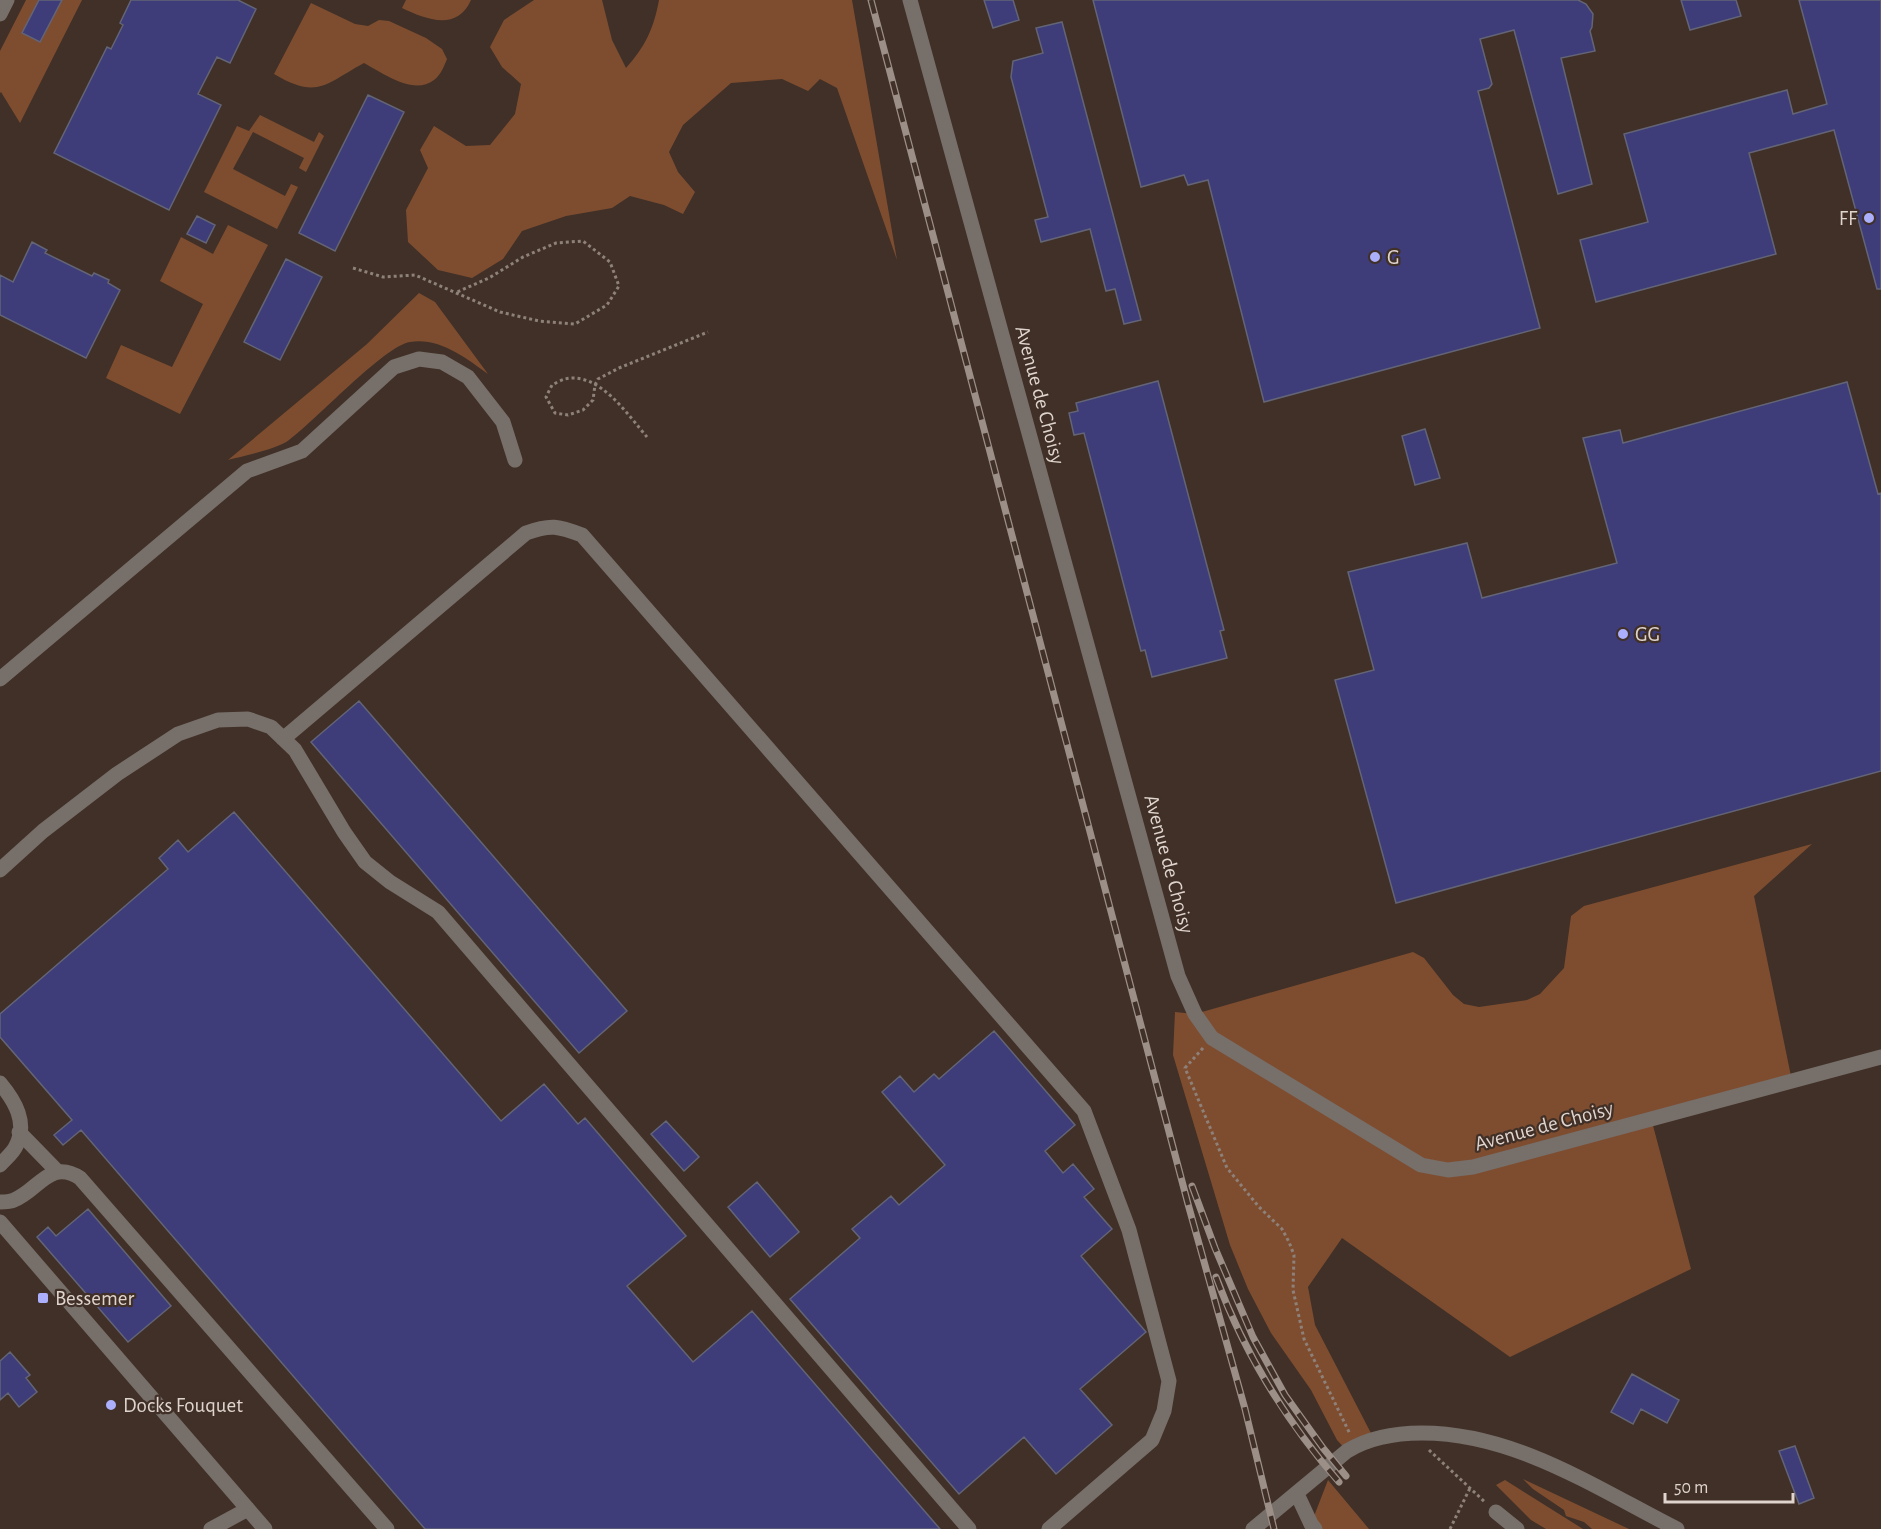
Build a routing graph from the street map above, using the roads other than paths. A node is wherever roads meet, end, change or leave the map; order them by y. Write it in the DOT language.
graph roads {
  1 [pos="7,0"];
  2 [pos="910,0"];
  3 [pos="0,14"];
  4 [pos="516,460"];
  5 [pos="0,679"];
  6 [pos="283,739"];
  7 [pos="0,870"];
  8 [pos="1881,1057"];
  9 [pos="0,1083"];
  10 [pos="20,1132"];
  11 [pos="0,1165"];
  12 [pos="58,1172"];
  13 [pos="0,1202"];
  14 [pos="0,1222"];
  15 [pos="1297,1494"];
  16 [pos="248,1509"];
  17 [pos="1496,1512"];
  18 [pos="237,1523"];
  19 [pos="211,1529"];
  20 [pos="265,1529"];
  21 [pos="387,1529"];
  22 [pos="969,1529"];
  23 [pos="1049,1529"];
  24 [pos="1253,1529"];
  25 [pos="1315,1529"];
  26 [pos="1517,1529"];
  27 [pos="1677,1529"];
  1 -- 3 [label="street"];
  2 -- 8 [label="street, Avenue de Choisy"];
  4 -- 5 [label="street"];
  6 -- 7 [label="street"];
  6 -- 22 [label="street"];
  6 -- 23 [label="street"];
  9 -- 10 [label="street"];
  10 -- 11 [label="street"];
  10 -- 12 [label="street"];
  12 -- 13 [label="street"];
  12 -- 21 [label="street"];
  14 -- 16 [label="street"];
  15 -- 24 [label="street"];
  15 -- 25 [label="street"];
  15 -- 27 [label="street"];
  16 -- 18 [label="street"];
  16 -- 20 [label="street"];
  17 -- 26 [label="street"];
  18 -- 19 [label="street"];
}
